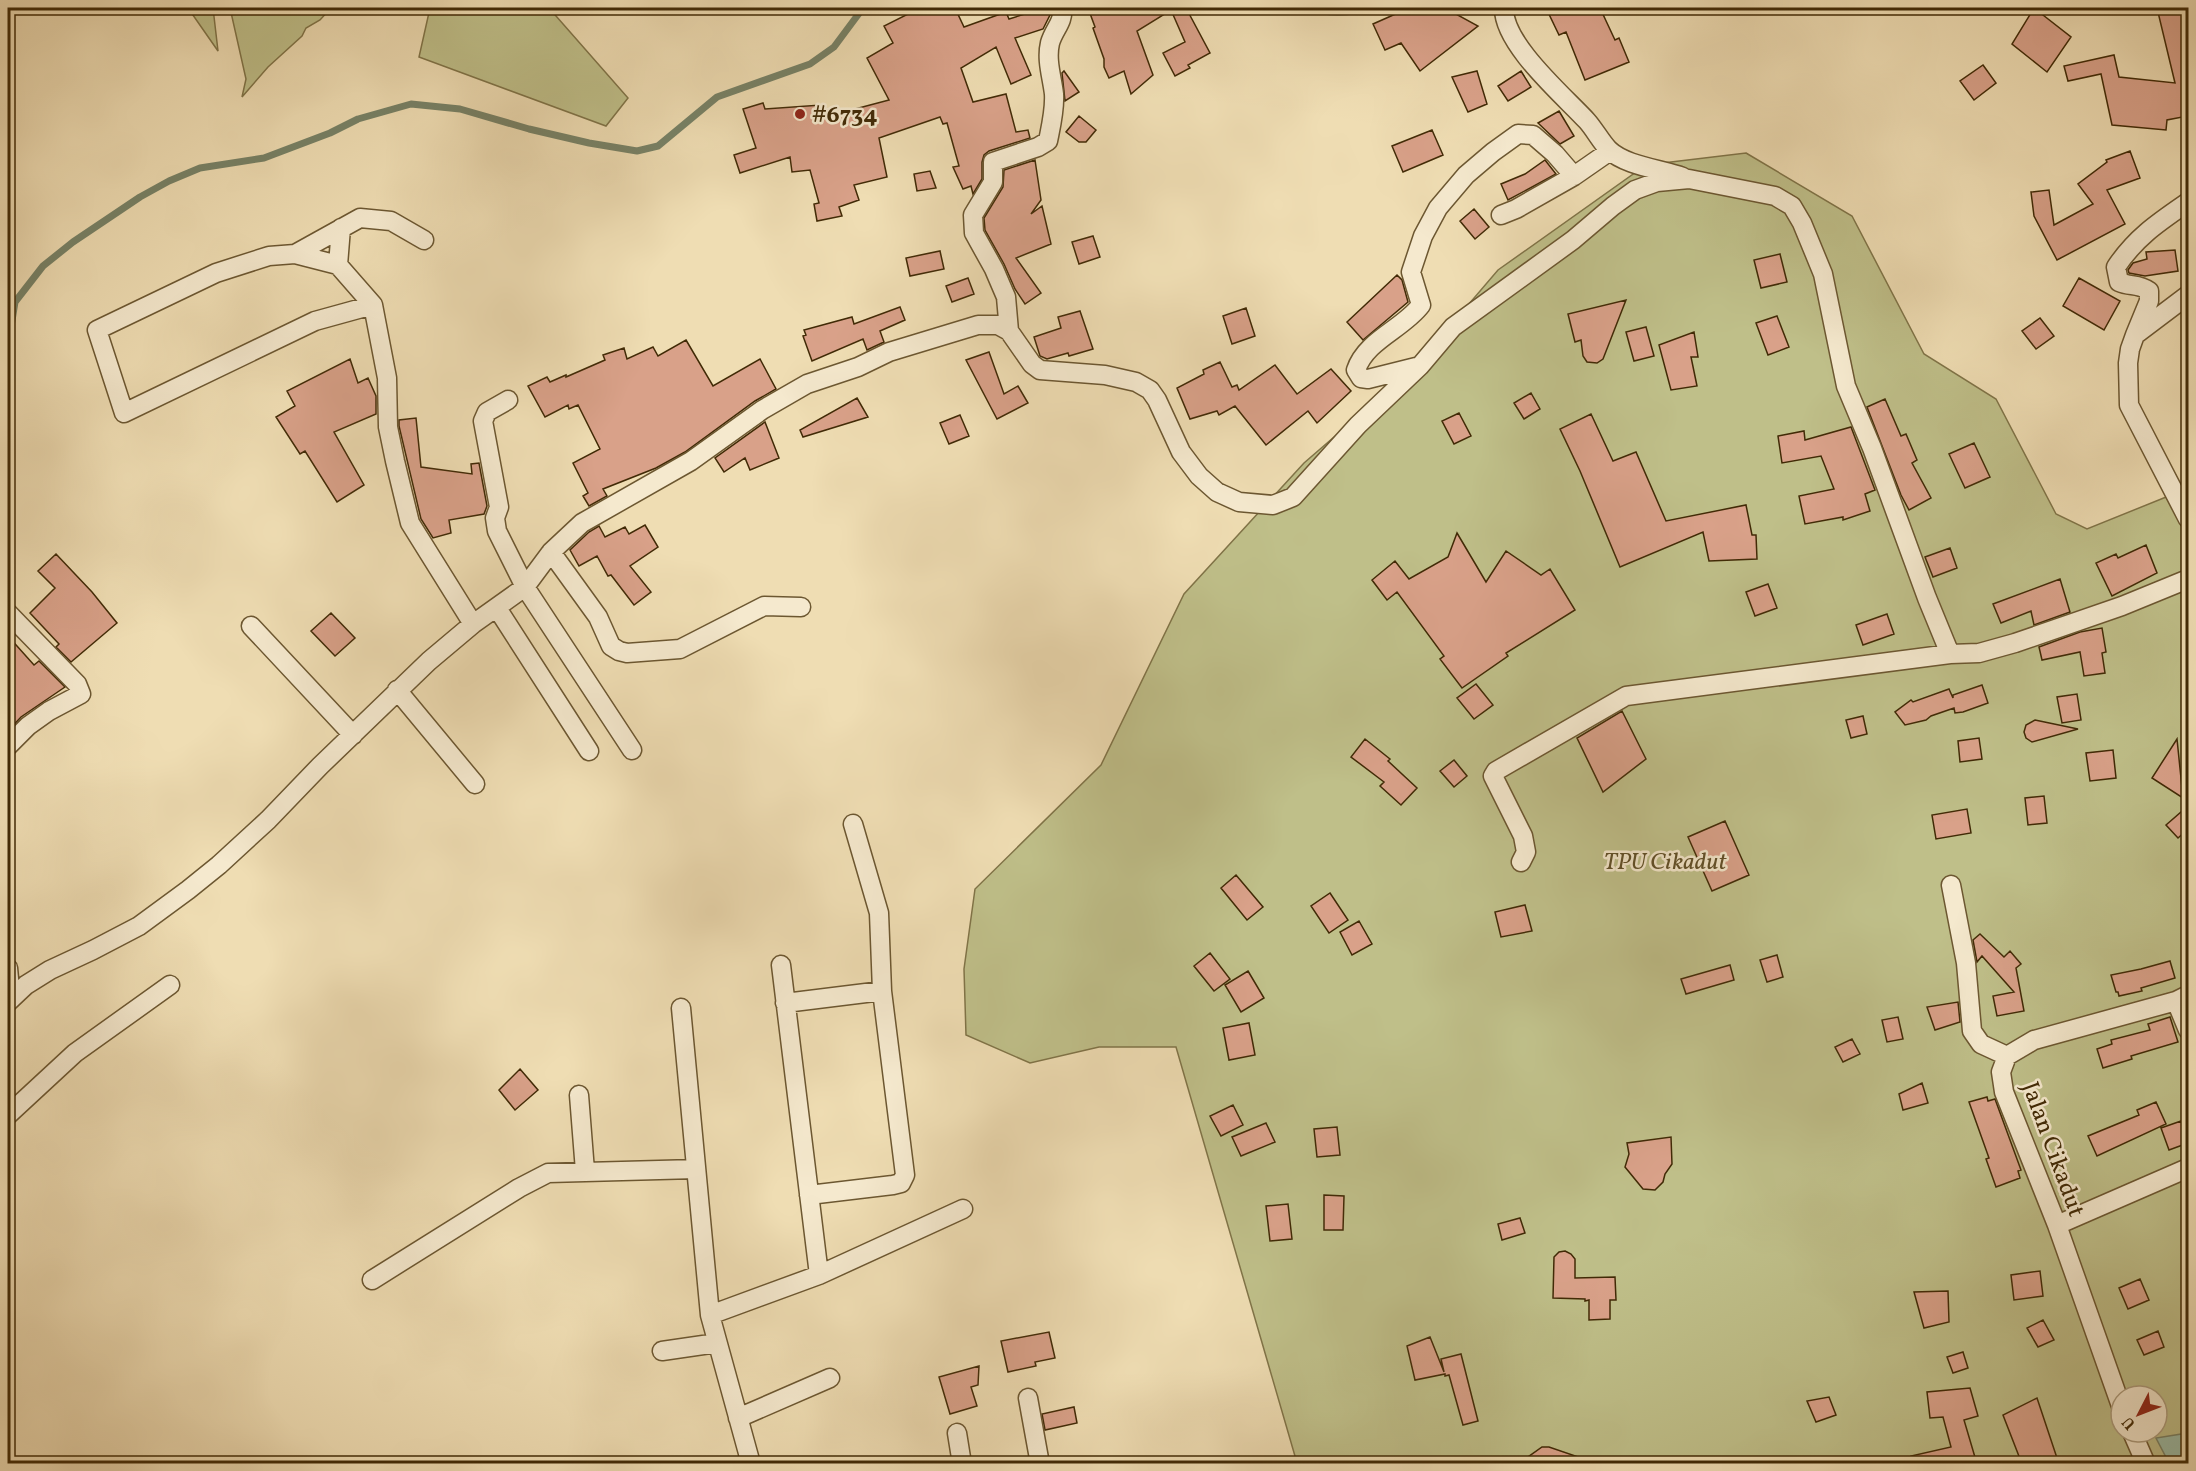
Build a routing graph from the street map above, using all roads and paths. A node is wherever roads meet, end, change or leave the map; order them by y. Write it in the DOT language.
graph roads {
  1 [pos="1062,8"];
  2 [pos="1504,8"];
  3 [pos="1610,151"];
  4 [pos="1574,176"];
  5 [pos="1689,179"];
  6 [pos="2188,202"];
  7 [pos="1501,215"];
  8 [pos="341,228"];
  9 [pos="424,240"];
  10 [pos="295,254"];
  11 [pos="338,265"];
  12 [pos="2188,296"];
  13 [pos="373,305"];
  14 [pos="1009,331"];
  15 [pos="2135,335"];
  16 [pos="1420,366"];
  17 [pos="508,400"];
  18 [pos="2188,519"];
  19 [pos="551,552"];
  20 [pos="2188,579"];
  21 [pos="525,587"];
  22 [pos="801,607"];
  23 [pos="497,608"];
  24 [pos="8,613"];
  25 [pos="473,624"];
  26 [pos="250,626"];
  27 [pos="1950,654"];
  28 [pos="397,690"];
  29 [pos="353,735"];
  30 [pos="8,746"];
  31 [pos="589,750"];
  32 [pos="632,750"];
  33 [pos="475,784"];
  34 [pos="853,824"];
  35 [pos="1521,862"];
  36 [pos="1951,885"];
  37 [pos="781,965"];
  38 [pos="8,968"];
  39 [pos="170,985"];
  40 [pos="882,991"];
  41 [pos="2182,998"];
  42 [pos="9,1000"];
  43 [pos="785,1003"];
  44 [pos="681,1008"];
  45 [pos="2188,1030"];
  46 [pos="2007,1056"];
  47 [pos="579,1095"];
  48 [pos="8,1115"];
  49 [pos="2188,1168"];
  50 [pos="696,1169"];
  51 [pos="585,1171"];
  52 [pos="809,1195"];
  53 [pos="963,1209"];
  54 [pos="2057,1224"];
  55 [pos="819,1275"];
  56 [pos="372,1280"];
  57 [pos="710,1315"];
  58 [pos="717,1342"];
  59 [pos="662,1351"];
  60 [pos="830,1378"];
  61 [pos="2113,1384"];
  62 [pos="1028,1398"];
  63 [pos="738,1418"];
  64 [pos="957,1433"];
  65 [pos="2137,1444"];
  66 [pos="751,1464"];
  67 [pos="962,1464"];
  68 [pos="1040,1464"];
  69 [pos="2146,1464"];
  1 -- 14 [label="street"];
  2 -- 3 [label="street"];
  3 -- 4 [label="street"];
  3 -- 5 [label="street"];
  4 -- 7 [label="street"];
  4 -- 16 [label="street"];
  5 -- 16 [label="street"];
  5 -- 27 [label="street"];
  6 -- 15 [label="street"];
  8 -- 9 [label="street"];
  8 -- 10 [label="street"];
  8 -- 11 [label="street"];
  10 -- 11 [label="street"];
  10 -- 13 [label="street"];
  11 -- 13 [label="street"];
  12 -- 15 [label="street"];
  13 -- 25 [label="street"];
  14 -- 16 [label="street"];
  14 -- 19 [label="street"];
  15 -- 18 [label="street"];
  17 -- 21 [label="street"];
  19 -- 21 [label="street"];
  19 -- 22 [label="street"];
  20 -- 27 [label="street"];
  21 -- 23 [label="street"];
  21 -- 32 [label="street"];
  23 -- 25 [label="street"];
  23 -- 31 [label="street"];
  24 -- 30 [label="street"];
  25 -- 28 [label="street"];
  26 -- 29 [label="street"];
  27 -- 35 [label="street"];
  28 -- 29 [label="street"];
  28 -- 33 [label="street"];
  29 -- 42 [label="street"];
  34 -- 40 [label="street"];
  36 -- 46 [label="street"];
  37 -- 43 [label="street"];
  38 -- 42 [label="street"];
  39 -- 48 [label="street"];
  40 -- 43 [label="street"];
  40 -- 52 [label="street"];
  41 -- 45 [label="street"];
  41 -- 46 [label="street, Jalan Cikadut"];
  43 -- 52 [label="street"];
  44 -- 50 [label="street"];
  46 -- 54 [label="street, Jalan Cikadut"];
  47 -- 51 [label="street"];
  49 -- 54 [label="street"];
  50 -- 51 [label="street"];
  50 -- 57 [label="street"];
  51 -- 56 [label="street"];
  52 -- 55 [label="street"];
  53 -- 55 [label="street"];
  54 -- 61 [label="street, Jalan Cikadut"];
  55 -- 57 [label="street"];
  57 -- 58 [label="street"];
  58 -- 59 [label="street"];
  58 -- 63 [label="street"];
  60 -- 63 [label="street"];
  62 -- 68 [label="street"];
  63 -- 66 [label="street"];
  64 -- 67 [label="street"];
  65 -- 69 [label="street"];
}
